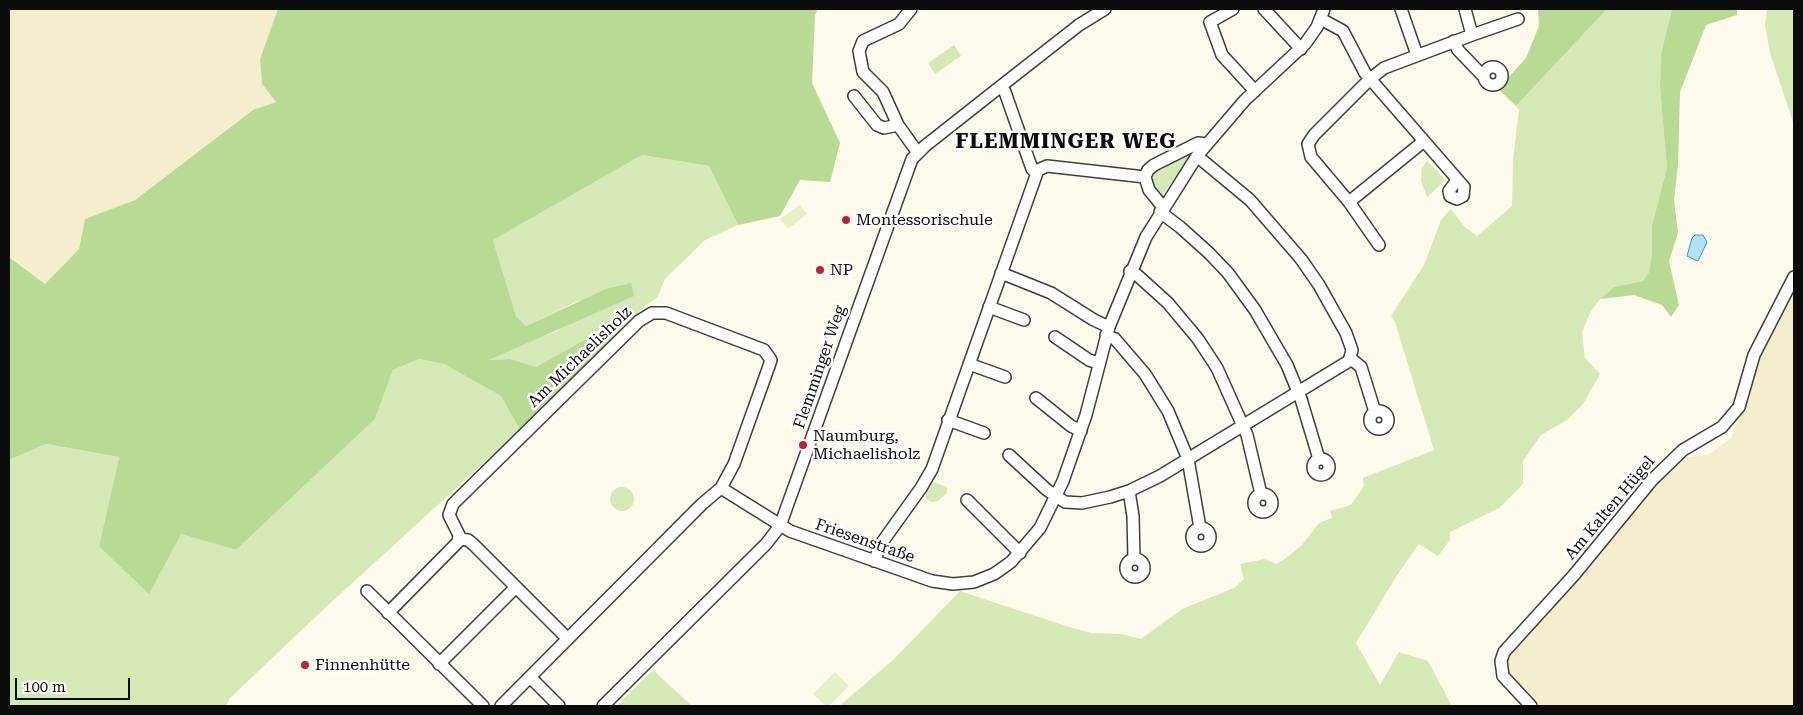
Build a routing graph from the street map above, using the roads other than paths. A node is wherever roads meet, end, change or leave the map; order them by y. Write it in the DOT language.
graph roads {
  1 [pos="911,9"];
  2 [pos="1104,9"];
  3 [pos="1233,9"];
  4 [pos="1264,9"];
  5 [pos="1401,9"];
  6 [pos="1465,9"];
  7 [pos="1091,12"];
  8 [pos="1322,14"];
  9 [pos="1518,19"];
  10 [pos="1472,34"];
  11 [pos="1454,41"];
  12 [pos="1301,49"];
  13 [pos="1417,55"];
  14 [pos="1483,76"];
  15 [pos="1370,79"];
  16 [pos="1001,86"];
  17 [pos="1255,91"];
  18 [pos="854,96"];
  19 [pos="898,125"];
  20 [pos="1424,141"];
  21 [pos="1207,144"];
  22 [pos="918,153"];
  23 [pos="1198,156"];
  24 [pos="1036,172"];
  25 [pos="1145,177"];
  26 [pos="1457,180"];
  27 [pos="1349,202"];
  28 [pos="1161,210"];
  29 [pos="1379,245"];
  30 [pos="1130,271"];
  31 [pos="1001,273"];
  32 [pos="1794,277"];
  33 [pos="989,308"];
  34 [pos="1024,320"];
  35 [pos="1107,331"];
  36 [pos="1055,337"];
  37 [pos="1350,358"];
  38 [pos="1098,363"];
  39 [pos="969,364"];
  40 [pos="1005,377"];
  41 [pos="1298,392"];
  42 [pos="1036,398"];
  43 [pos="1376,412"];
  44 [pos="948,420"];
  45 [pos="1243,426"];
  46 [pos="1081,431"];
  47 [pos="984,433"];
  48 [pos="1009,455"];
  49 [pos="1319,459"];
  50 [pos="1188,460"];
  51 [pos="721,488"];
  52 [pos="1129,491"];
  53 [pos="1261,494"];
  54 [pos="1057,497"];
  55 [pos="967,500"];
  56 [pos="780,526"];
  57 [pos="1200,528"];
  58 [pos="460,539"];
  59 [pos="1020,553"];
  60 [pos="1134,559"];
  61 [pos="874,561"];
  62 [pos="516,587"];
  63 [pos="368,591"];
  64 [pos="388,613"];
  65 [pos="568,639"];
  66 [pos="439,664"];
  67 [pos="530,677"];
  68 [pos="483,706"];
  69 [pos="501,706"];
  70 [pos="559,706"];
  71 [pos="604,706"];
  72 [pos="1531,706"];
  1 -- 19 [label="street"];
  2 -- 7 [label="street, Flemminger Weg"];
  3 -- 17 [label="street"];
  4 -- 12 [label="street"];
  5 -- 13 [label="street"];
  6 -- 10 [label="street"];
  7 -- 16 [label="street, Flemminger Weg"];
  8 -- 12 [label="street"];
  8 -- 15 [label="street"];
  9 -- 10 [label="street"];
  10 -- 11 [label="street"];
  11 -- 13 [label="street"];
  11 -- 14 [label="street"];
  12 -- 17 [label="street"];
  13 -- 15 [label="street"];
  15 -- 20 [label="street"];
  15 -- 27 [label="street"];
  16 -- 22 [label="street, Flemminger Weg"];
  16 -- 24 [label="street"];
  17 -- 21 [label="street"];
  18 -- 19 [label="street"];
  19 -- 22 [label="street"];
  20 -- 26 [label="street"];
  20 -- 27 [label="street"];
  21 -- 23 [label="street"];
  21 -- 25 [label="street"];
  22 -- 56 [label="street, Flemminger Weg"];
  23 -- 28 [label="street"];
  23 -- 37 [label="street"];
  24 -- 25 [label="street"];
  24 -- 31 [label="street"];
  25 -- 28 [label="street"];
  27 -- 29 [label="street"];
  28 -- 30 [label="street"];
  28 -- 41 [label="street"];
  30 -- 35 [label="street"];
  30 -- 45 [label="street"];
  31 -- 33 [label="street"];
  31 -- 35 [label="street"];
  32 -- 72 [label="street, Am Kalten Hügel"];
  33 -- 34 [label="street"];
  33 -- 39 [label="street"];
  35 -- 38 [label="street"];
  35 -- 50 [label="street"];
  36 -- 38 [label="street"];
  37 -- 41 [label="street"];
  37 -- 43 [label="street"];
  38 -- 46 [label="street"];
  39 -- 40 [label="street"];
  39 -- 44 [label="street"];
  41 -- 45 [label="street"];
  41 -- 49 [label="street"];
  42 -- 46 [label="street"];
  44 -- 47 [label="street"];
  44 -- 61 [label="street"];
  45 -- 50 [label="street"];
  45 -- 53 [label="street"];
  46 -- 54 [label="street"];
  48 -- 54 [label="street"];
  50 -- 52 [label="street"];
  50 -- 57 [label="street"];
  51 -- 56 [label="street"];
  51 -- 58 [label="street, Am Michaelisholz"];
  51 -- 65 [label="street, Am Michaelisholz"];
  52 -- 54 [label="street"];
  52 -- 60 [label="street"];
  54 -- 59 [label="street"];
  55 -- 59 [label="street"];
  56 -- 61 [label="street, Friesenstraße"];
  56 -- 71 [label="street, Flemminger Weg"];
  58 -- 62 [label="street"];
  58 -- 64 [label="street"];
  59 -- 61 [label="street, Friesenstraße"];
  62 -- 65 [label="street"];
  62 -- 66 [label="street"];
  63 -- 64 [label="street"];
  64 -- 66 [label="street"];
  65 -- 67 [label="street, Am Michaelisholz"];
  66 -- 68 [label="street"];
  67 -- 69 [label="street, Am Michaelisholz"];
  67 -- 70 [label="street"];
}
